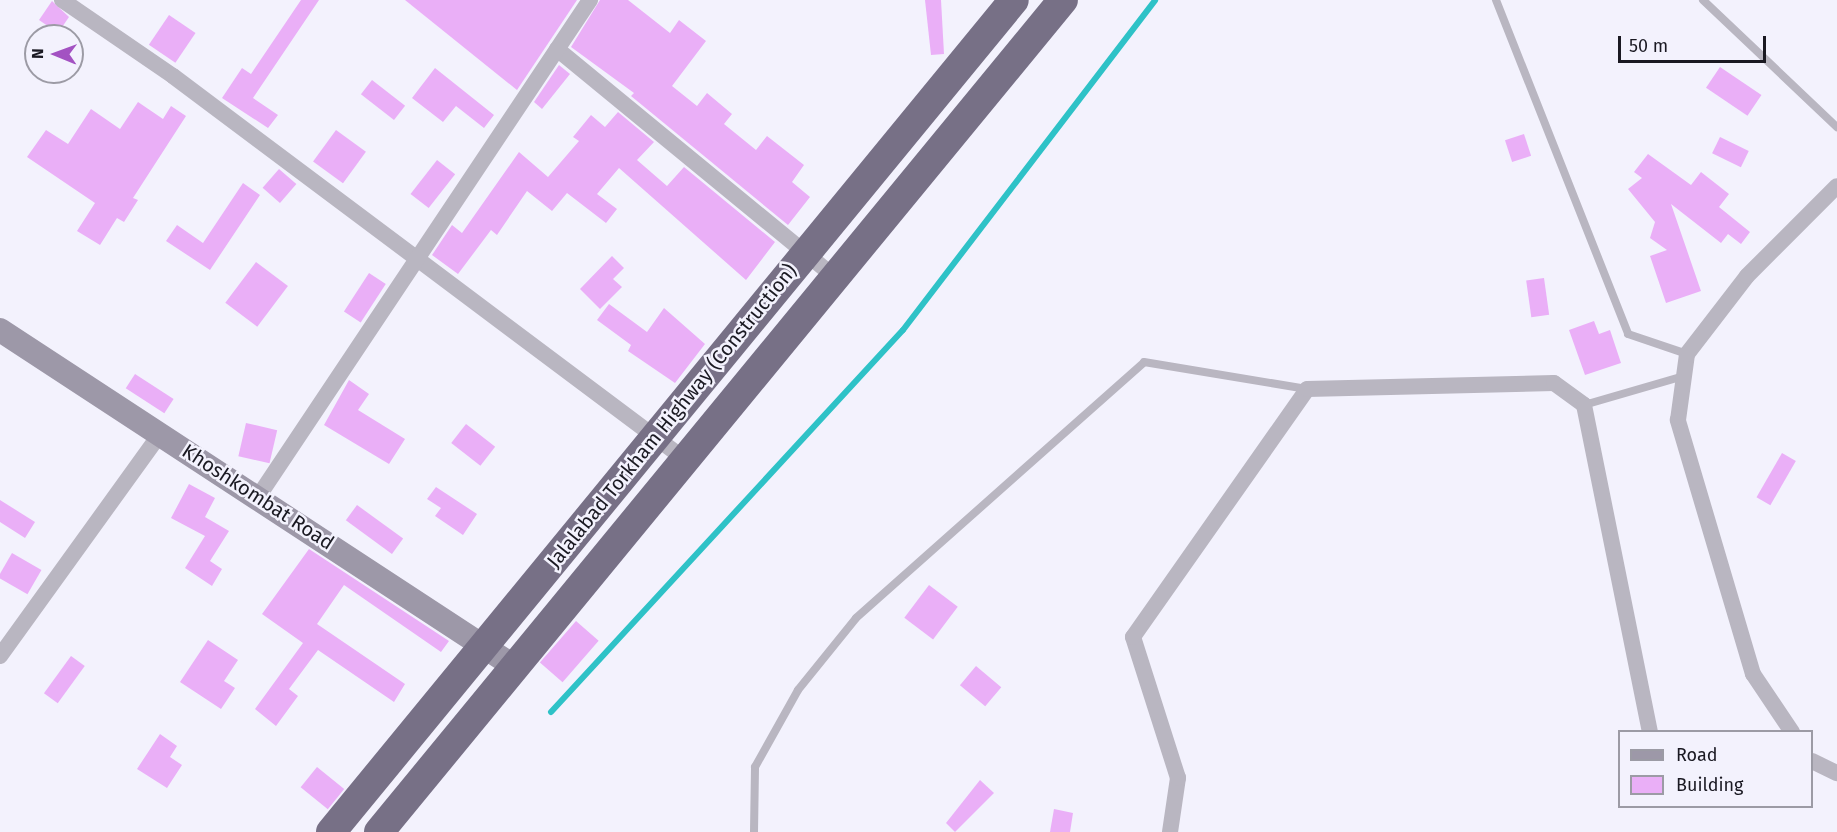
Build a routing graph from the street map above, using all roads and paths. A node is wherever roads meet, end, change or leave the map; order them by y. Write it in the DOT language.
graph roads {
  1 [pos="62,0"];
  2 [pos="590,0"];
  3 [pos="1014,0"];
  4 [pos="1063,0"];
  5 [pos="1496,0"];
  6 [pos="1703,0"];
  7 [pos="557,49"];
  8 [pos="1837,127"];
  9 [pos="1837,186"];
  10 [pos="805,255"];
  11 [pos="415,262"];
  12 [pos="836,278"];
  13 [pos="0,330"];
  14 [pos="1687,354"];
  15 [pos="1684,376"];
  16 [pos="1307,389"];
  17 [pos="1584,405"];
  18 [pos="160,434"];
  19 [pos="655,438"];
  20 [pos="687,461"];
  21 [pos="258,497"];
  22 [pos="483,645"];
  23 [pos="0,656"];
  24 [pos="515,667"];
  25 [pos="1650,730"];
  26 [pos="1791,730"];
  27 [pos="1813,761"];
  28 [pos="1837,773"];
  29 [pos="331,832"];
  30 [pos="380,832"];
  31 [pos="754,832"];
  32 [pos="1170,832"];
  1 -- 11 [label="street"];
  2 -- 7 [label="street"];
  3 -- 10 [label="highway, Jalalabad Torkham Highway (Construction)"];
  4 -- 12 [label="highway"];
  5 -- 14 [label="lane"];
  6 -- 8 [label="lane"];
  7 -- 10 [label="street"];
  7 -- 11 [label="street"];
  9 -- 14 [label="street"];
  10 -- 12 [label="street"];
  10 -- 19 [label="highway, Jalalabad Torkham Highway (Construction)"];
  11 -- 19 [label="street"];
  11 -- 21 [label="street"];
  12 -- 20 [label="highway"];
  13 -- 18 [label="street, Khoshkombat Road"];
  14 -- 15 [label="street"];
  15 -- 17 [label="lane"];
  15 -- 26 [label="street"];
  16 -- 17 [label="street"];
  16 -- 31 [label="lane"];
  16 -- 32 [label="street"];
  17 -- 25 [label="street"];
  18 -- 21 [label="street, Khoshkombat Road"];
  18 -- 23 [label="street"];
  19 -- 20 [label="street"];
  19 -- 22 [label="highway, Jalalabad Torkham Highway (Construction)"];
  20 -- 24 [label="highway"];
  21 -- 22 [label="street, Khoshkombat Road"];
  22 -- 24 [label="street, Khoshkombat Road"];
  22 -- 29 [label="highway, Jalalabad Torkham Highway (Construction)"];
  24 -- 30 [label="highway"];
  27 -- 28 [label="street"];
}
